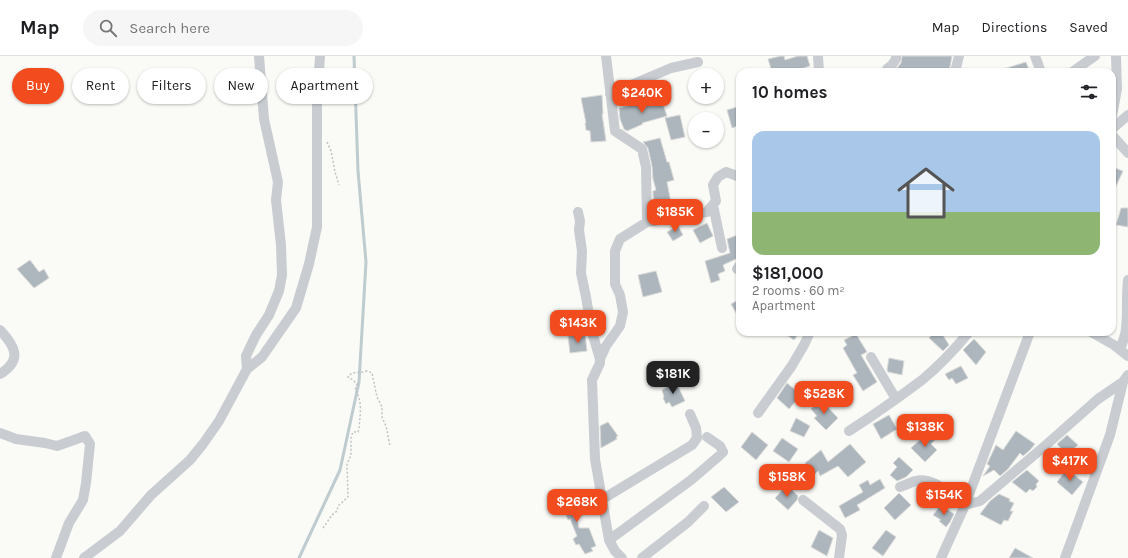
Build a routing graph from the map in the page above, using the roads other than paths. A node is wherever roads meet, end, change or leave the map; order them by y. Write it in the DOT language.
graph roads {
  1 [pos="259,56"];
  2 [pos="320,56"];
  3 [pos="606,56"];
  4 [pos="818,56"];
  5 [pos="896,56"];
  6 [pos="959,56"];
  7 [pos="1035,56"];
  8 [pos="1094,56"];
  9 [pos="1116,56"];
  10 [pos="698,62"];
  11 [pos="817,68"];
  12 [pos="889,68"];
  13 [pos="956,68"];
  14 [pos="1040,68"];
  15 [pos="1078,68"];
  16 [pos="610,94"];
  17 [pos="1116,94"];
  18 [pos="1128,115"];
  19 [pos="1116,126"];
  20 [pos="1116,140"];
  21 [pos="1128,153"];
  22 [pos="736,176"];
  23 [pos="713,205"];
  24 [pos="578,212"];
  25 [pos="647,222"];
  26 [pos="722,248"];
  27 [pos="1128,280"];
  28 [pos="0,330"];
  29 [pos="808,336"];
  30 [pos="966,336"];
  31 [pos="1028,336"];
  32 [pos="1097,336"];
  33 [pos="1124,353"];
  34 [pos="871,357"];
  35 [pos="600,359"];
  36 [pos="247,369"];
  37 [pos="0,374"];
  38 [pos="1125,378"];
  39 [pos="896,399"];
  40 [pos="758,413"];
  41 [pos="690,414"];
  42 [pos="849,431"];
  43 [pos="0,433"];
  44 [pos="707,437"];
  45 [pos="900,487"];
  46 [pos="601,500"];
  47 [pos="803,500"];
  48 [pos="965,505"];
  49 [pos="704,506"];
  50 [pos="609,540"];
  51 [pos="616,556"];
  52 [pos="56,558"];
  53 [pos="84,558"];
  54 [pos="642,558"];
  55 [pos="839,558"];
  56 [pos="941,558"];
  57 [pos="1065,558"];
  1 -- 36 [label="street"];
  2 -- 36 [label="street"];
  3 -- 16 [label="street"];
  4 -- 11 [label="street"];
  5 -- 12 [label="street"];
  6 -- 13 [label="street"];
  7 -- 14 [label="street"];
  8 -- 15 [label="street"];
  9 -- 17 [label="street"];
  10 -- 16 [label="street"];
  16 -- 25 [label="street"];
  18 -- 19 [label="street"];
  20 -- 21 [label="street"];
  22 -- 23 [label="street"];
  23 -- 25 [label="street"];
  23 -- 26 [label="street"];
  24 -- 35 [label="street"];
  25 -- 35 [label="street"];
  27 -- 33 [label="street"];
  28 -- 37 [label="street"];
  29 -- 40 [label="street"];
  30 -- 39 [label="street"];
  31 -- 48 [label="street"];
  32 -- 33 [label="street"];
  34 -- 39 [label="street"];
  35 -- 46 [label="street"];
  36 -- 53 [label="street"];
  38 -- 48 [label="street"];
  38 -- 57 [label="street"];
  39 -- 42 [label="street"];
  41 -- 46 [label="street"];
  43 -- 52 [label="street"];
  44 -- 50 [label="street"];
  45 -- 48 [label="street"];
  46 -- 50 [label="street"];
  47 -- 55 [label="street"];
  48 -- 56 [label="street"];
  49 -- 54 [label="street"];
  50 -- 51 [label="street"];
}
